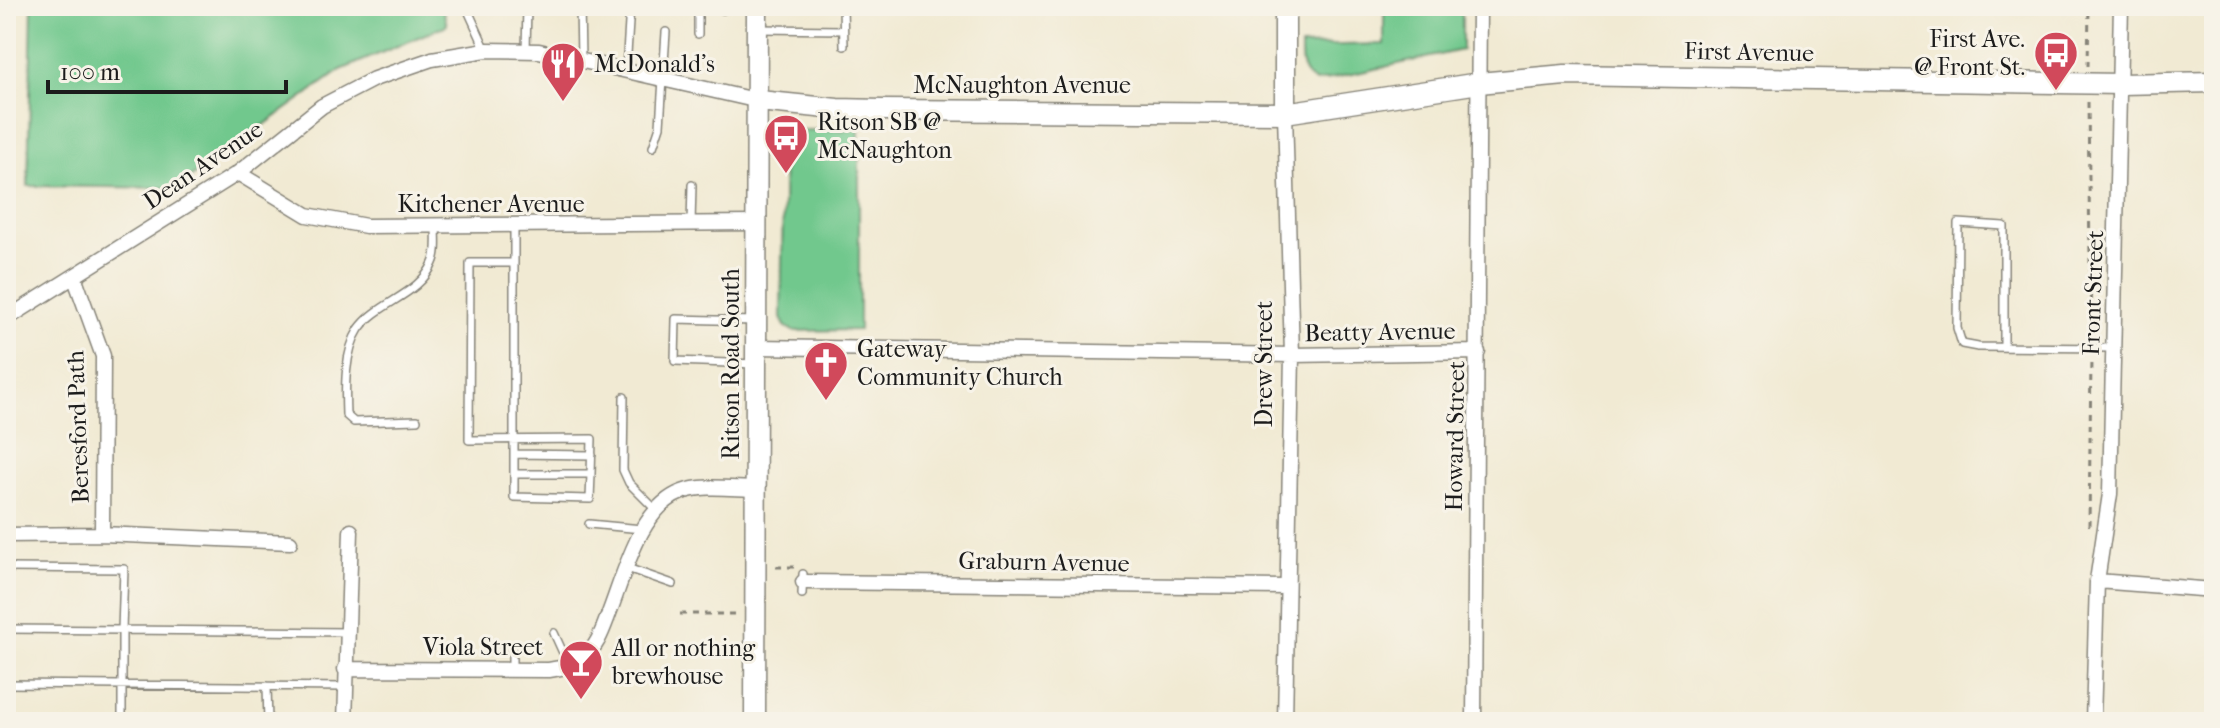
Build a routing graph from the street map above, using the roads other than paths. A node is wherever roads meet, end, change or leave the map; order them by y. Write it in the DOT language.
graph roads {
  1 [pos="466,6"];
  2 [pos="527,6"];
  3 [pos="580,6"];
  4 [pos="630,6"];
  5 [pos="698,6"];
  6 [pos="757,6"];
  7 [pos="843,6"];
  8 [pos="1285,6"];
  9 [pos="1479,6"];
  10 [pos="2121,6"];
  11 [pos="758,29"];
  12 [pos="843,30"];
  13 [pos="666,32"];
  14 [pos="698,34"];
  15 [pos="844,46"];
  16 [pos="486,50"];
  17 [pos="526,51"];
  18 [pos="581,59"];
  19 [pos="626,70"];
  20 [pos="661,78"];
  21 [pos="2214,82"];
  22 [pos="1479,83"];
  23 [pos="2121,84"];
  24 [pos="759,101"];
  25 [pos="1285,113"];
  26 [pos="653,147"];
  27 [pos="238,173"];
  28 [pos="692,185"];
  29 [pos="757,223"];
  30 [pos="691,224"];
  31 [pos="436,226"];
  32 [pos="514,226"];
  33 [pos="514,263"];
  34 [pos="74,276"];
  35 [pos="6,319"];
  36 [pos="757,321"];
  37 [pos="2004,347"];
  38 [pos="2114,348"];
  39 [pos="1478,352"];
  40 [pos="1292,355"];
  41 [pos="756,356"];
  42 [pos="624,397"];
  43 [pos="417,420"];
  44 [pos="514,440"];
  45 [pos="514,454"];
  46 [pos="592,455"];
  47 [pos="514,474"];
  48 [pos="591,474"];
  49 [pos="756,489"];
  50 [pos="655,509"];
  51 [pos="589,524"];
  52 [pos="643,529"];
  53 [pos="351,531"];
  54 [pos="102,534"];
  55 [pos="6,535"];
  56 [pos="290,542"];
  57 [pos="6,568"];
  58 [pos="627,568"];
  59 [pos="2097,581"];
  60 [pos="803,583"];
  61 [pos="673,584"];
  62 [pos="1286,587"];
  63 [pos="2214,590"];
  64 [pos="6,629"];
  65 [pos="122,630"];
  66 [pos="347,632"];
  67 [pos="554,633"];
  68 [pos="512,650"];
  69 [pos="569,666"];
  70 [pos="345,669"];
  71 [pos="512,669"];
  72 [pos="6,684"];
  73 [pos="122,685"];
  74 [pos="267,686"];
  75 [pos="345,687"];
  76 [pos="122,722"];
  77 [pos="268,722"];
  78 [pos="345,722"];
  79 [pos="755,722"];
  80 [pos="1285,722"];
  81 [pos="1474,722"];
  82 [pos="2093,722"];
  1 -- 16 [label="lane"];
  2 -- 17 [label="lane"];
  3 -- 18 [label="lane"];
  4 -- 19 [label="lane"];
  5 -- 14 [label="lane"];
  6 -- 11 [label="main road, Ritson Road South"];
  7 -- 12 [label="lane"];
  8 -- 25 [label="main road, Drew Street"];
  9 -- 22 [label="street, Howard Street"];
  10 -- 23 [label="street, Front Street"];
  11 -- 12 [label="lane"];
  11 -- 24 [label="main road, Ritson Road South"];
  12 -- 15 [label="lane"];
  13 -- 20 [label="lane"];
  16 -- 17 [label="street, Dean Avenue"];
  16 -- 27 [label="street, Dean Avenue"];
  17 -- 18 [label="street, Dean Avenue"];
  18 -- 19 [label="street, Dean Avenue"];
  19 -- 20 [label="street, Dean Avenue"];
  20 -- 24 [label="street, Dean Avenue"];
  20 -- 26 [label="lane"];
  21 -- 23 [label="main road, First Avenue"];
  22 -- 23 [label="main road, First Avenue"];
  22 -- 25 [label="main road, First Avenue"];
  22 -- 39 [label="street, Howard Street"];
  23 -- 38 [label="street, Front Street"];
  24 -- 25 [label="main road, McNaughton Avenue"];
  24 -- 29 [label="main road, Ritson Road South"];
  25 -- 40 [label="street, Drew Street"];
  27 -- 31 [label="street, Kitchener Avenue"];
  27 -- 34 [label="street, Dean Avenue"];
  28 -- 30 [label="lane"];
  29 -- 30 [label="street, Kitchener Avenue"];
  29 -- 36 [label="main road, Ritson Road South"];
  30 -- 32 [label="street, Kitchener Avenue"];
  31 -- 32 [label="street, Kitchener Avenue"];
  31 -- 43 [label="lane"];
  32 -- 33 [label="lane"];
  33 -- 44 [label="lane"];
  33 -- 44 [label="lane"];
  34 -- 35 [label="street, Dean Avenue"];
  34 -- 54 [label="street, Beresford Path"];
  36 -- 41 [label="main road, Ritson Road South"];
  36 -- 41 [label="lane"];
  37 -- 37 [label="lane"];
  37 -- 38 [label="lane"];
  38 -- 59 [label="street, Front Street"];
  39 -- 40 [label="street, Beatty Avenue"];
  39 -- 81 [label="street, Howard Street"];
  40 -- 41 [label="street, Beatty Avenue"];
  40 -- 62 [label="street, Drew Street"];
  41 -- 49 [label="main road, Ritson Road South"];
  42 -- 50 [label="lane"];
  44 -- 45 [label="lane"];
  44 -- 46 [label="lane"];
  45 -- 46 [label="lane"];
  45 -- 47 [label="lane"];
  46 -- 48 [label="lane"];
  47 -- 48 [label="lane"];
  47 -- 48 [label="lane"];
  49 -- 50 [label="street, Viola Street"];
  49 -- 79 [label="main road, Ritson Road South"];
  50 -- 52 [label="street, Viola Street"];
  51 -- 52 [label="lane"];
  52 -- 58 [label="street, Viola Street"];
  53 -- 66 [label="street"];
  54 -- 55 [label="street"];
  54 -- 56 [label="street"];
  57 -- 65 [label="lane"];
  58 -- 61 [label="lane"];
  58 -- 69 [label="street, Viola Street"];
  59 -- 63 [label="street"];
  59 -- 82 [label="street, Front Street"];
  60 -- 62 [label="street, Graburn Avenue"];
  62 -- 80 [label="street, Drew Street"];
  64 -- 65 [label="lane"];
  65 -- 66 [label="lane"];
  65 -- 73 [label="lane"];
  66 -- 70 [label="street"];
  67 -- 69 [label="lane"];
  68 -- 71 [label="lane"];
  69 -- 71 [label="street, Viola Street"];
  70 -- 71 [label="street, Viola Street"];
  70 -- 75 [label="street"];
  72 -- 73 [label="lane"];
  73 -- 74 [label="lane"];
  73 -- 76 [label="lane"];
  74 -- 75 [label="lane"];
  74 -- 77 [label="lane"];
  75 -- 78 [label="street"];
}
